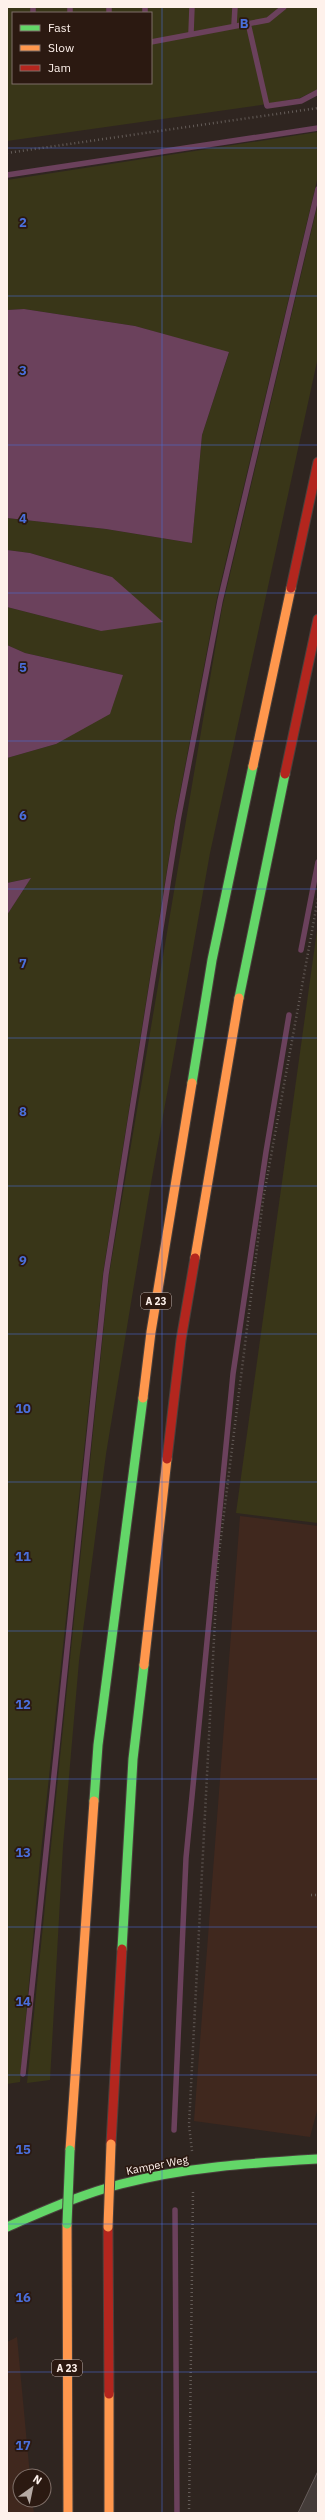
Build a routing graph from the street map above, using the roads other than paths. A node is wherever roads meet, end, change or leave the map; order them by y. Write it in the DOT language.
graph roads {
  1 [pos="318,462"];
  2 [pos="318,619"];
  3 [pos="318,2159"];
  4 [pos="7,2227"];
  5 [pos="68,2513"];
  6 [pos="109,2513"];
  1 -- 5 [label="main road, A 23, bridge"];
  2 -- 6 [label="main road, A 23, bridge"];
  3 -- 4 [label="main road, Kamper Weg"];
}
